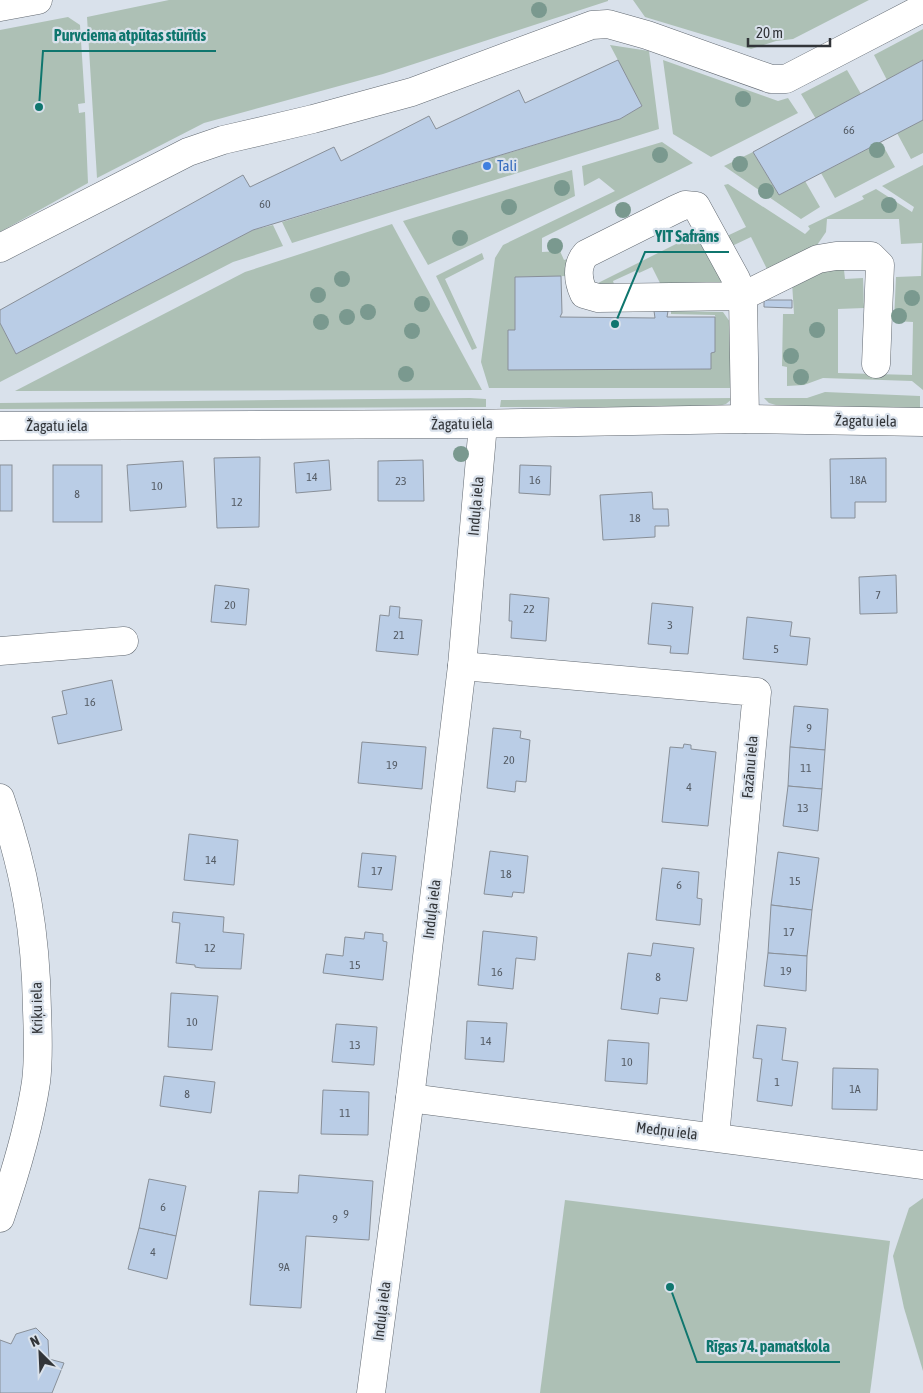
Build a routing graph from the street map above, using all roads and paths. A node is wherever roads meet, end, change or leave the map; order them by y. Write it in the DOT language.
graph roads {
  1 [pos="38,0"];
  2 [pos="0,7"];
  3 [pos="923,8"];
  4 [pos="0,248"];
  5 [pos="743,296"];
  6 [pos="876,364"];
  7 [pos="745,419"];
  8 [pos="923,422"];
  9 [pos="483,424"];
  10 [pos="0,426"];
  11 [pos="124,641"];
  12 [pos="0,651"];
  13 [pos="462,666"];
  14 [pos="0,798"];
  15 [pos="410,1098"];
  16 [pos="715,1137"];
  17 [pos="923,1165"];
  18 [pos="0,1218"];
  19 [pos="371,1393"];
  1 -- 2 [label="street"];
  3 -- 4 [label="street"];
  5 -- 5 [label="street"];
  5 -- 6 [label="street"];
  5 -- 7 [label="street"];
  7 -- 8 [label="street, Žagatu iela"];
  7 -- 9 [label="street, Žagatu iela"];
  9 -- 10 [label="street, Žagatu iela"];
  9 -- 13 [label="street, Induļa iela"];
  11 -- 12 [label="street"];
  13 -- 15 [label="street, Induļa iela"];
  13 -- 16 [label="street, Fazānu iela"];
  14 -- 18 [label="street, Kriķu iela"];
  15 -- 16 [label="street, Medņu iela"];
  15 -- 19 [label="street, Induļa iela"];
  16 -- 17 [label="street, Medņu iela"];
}
